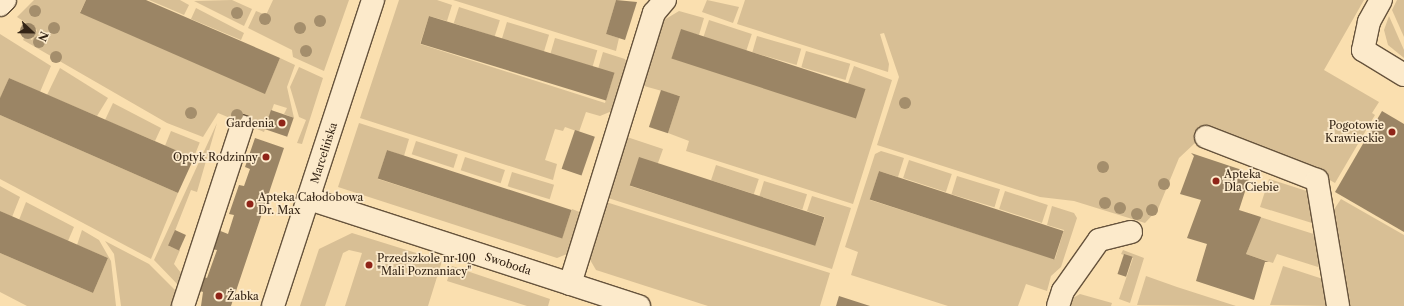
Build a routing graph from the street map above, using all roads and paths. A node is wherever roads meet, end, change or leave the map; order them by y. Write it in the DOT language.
graph roads {
  1 [pos="6,0"];
  2 [pos="373,0"];
  3 [pos="665,0"];
  4 [pos="1381,0"];
  5 [pos="0,5"];
  6 [pos="1404,75"];
  7 [pos="242,126"];
  8 [pos="1206,137"];
  9 [pos="309,199"];
  10 [pos="1131,232"];
  11 [pos="570,284"];
  12 [pos="183,306"];
  13 [pos="273,306"];
  14 [pos="639,306"];
  15 [pos="1058,306"];
  16 [pos="1338,306"];
  1 -- 5 [label="street"];
  2 -- 9 [label="street, Marcelińska"];
  3 -- 11 [label="street"];
  4 -- 6 [label="street"];
  7 -- 12 [label="street"];
  8 -- 16 [label="street"];
  9 -- 11 [label="street, Swoboda"];
  9 -- 13 [label="street, Marcelińska"];
  10 -- 15 [label="street"];
  11 -- 14 [label="street, Swoboda"];
}
